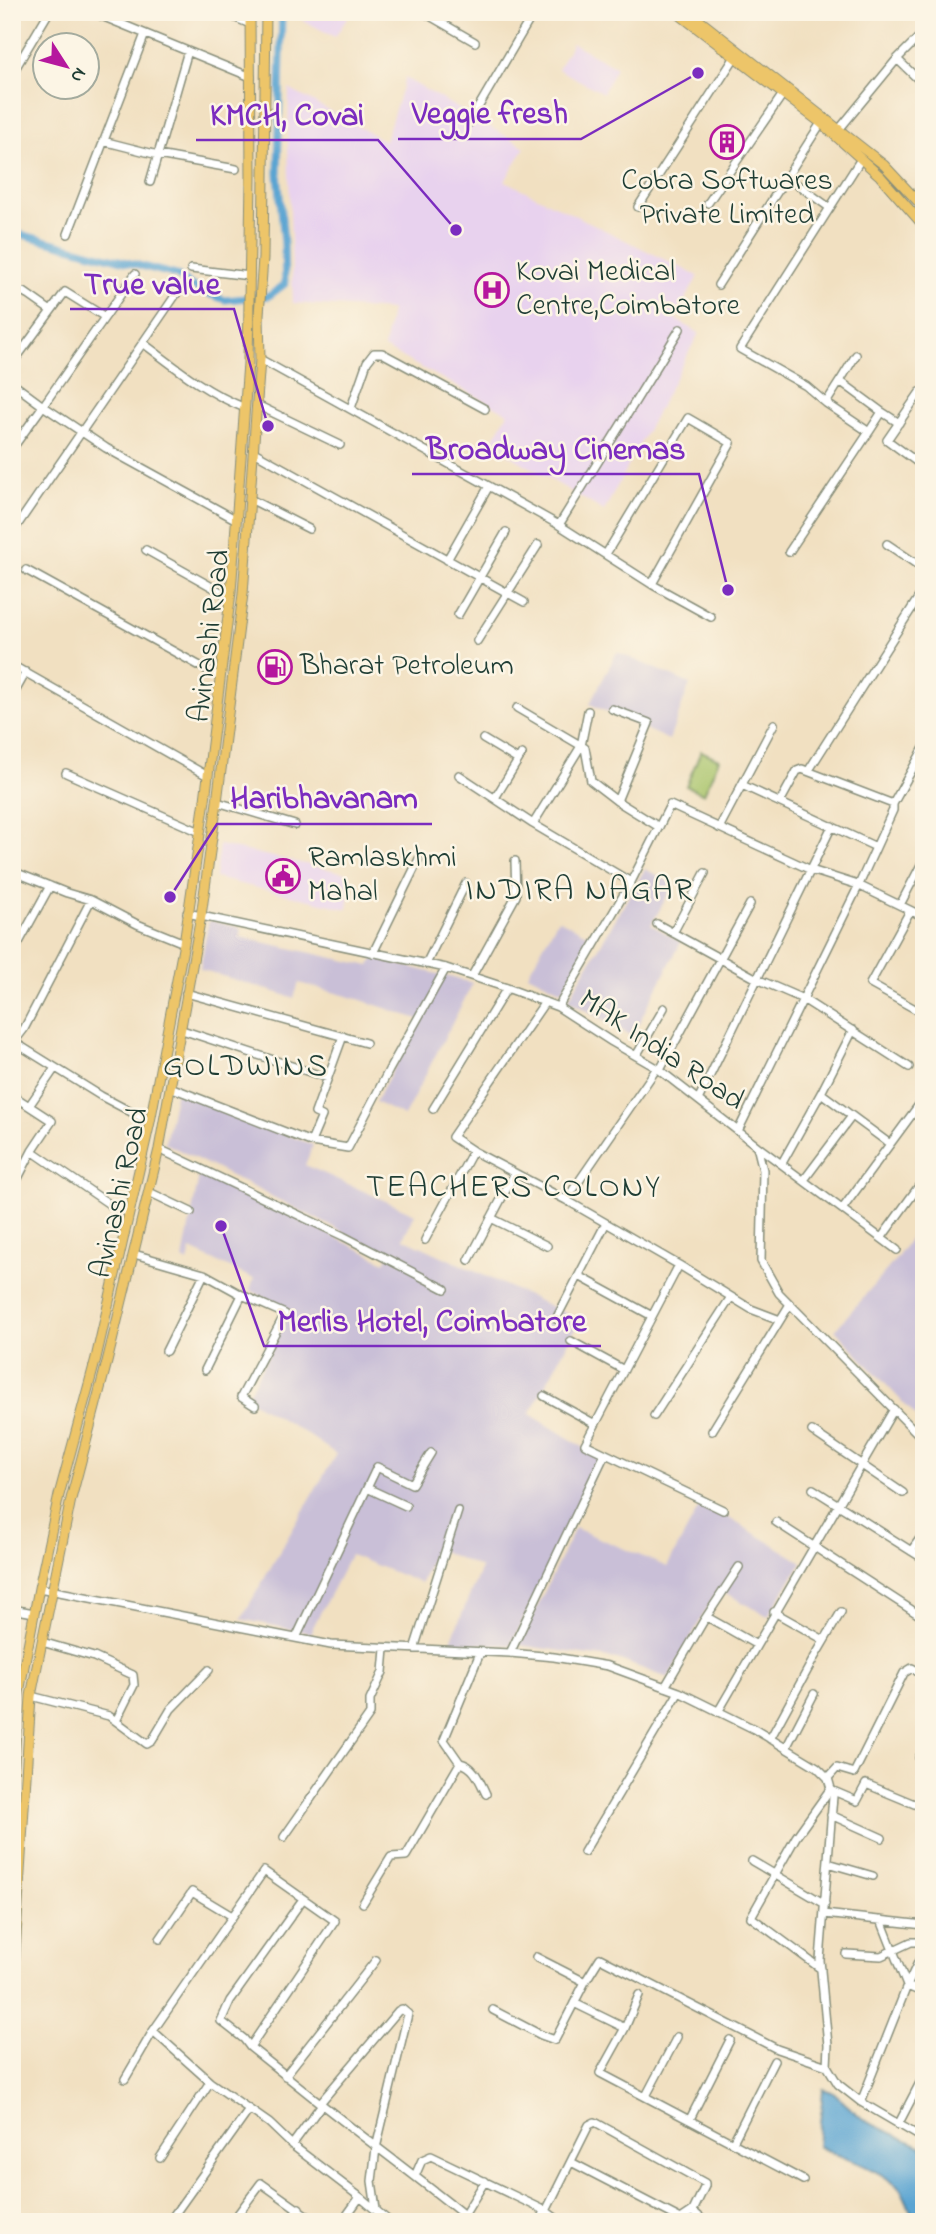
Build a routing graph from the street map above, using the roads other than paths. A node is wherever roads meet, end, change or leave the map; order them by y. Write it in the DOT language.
graph roads {
  1 [pos="49,12"];
  2 [pos="92,12"];
  3 [pos="222,12"];
  4 [pos="250,12"];
  5 [pos="266,12"];
  6 [pos="423,12"];
  7 [pos="534,12"];
  8 [pos="676,12"];
  9 [pos="689,12"];
  10 [pos="250,24"];
  11 [pos="924,32"];
  12 [pos="145,34"];
  13 [pos="475,42"];
  14 [pos="188,51"];
  15 [pos="734,57"];
  16 [pos="897,59"];
  17 [pos="12,74"];
  18 [pos="251,77"];
  19 [pos="924,85"];
  20 [pos="783,94"];
  21 [pos="469,123"];
  22 [pos="821,123"];
  23 [pos="837,132"];
  24 [pos="103,141"];
  25 [pos="158,155"];
  26 [pos="861,159"];
  27 [pos="236,169"];
  28 [pos="787,177"];
  29 [pos="150,182"];
  30 [pos="708,203"];
  31 [pos="638,207"];
  32 [pos="830,208"];
  33 [pos="924,208"];
  34 [pos="924,226"];
  35 [pos="68,234"];
  36 [pos="191,269"];
  37 [pos="135,274"];
  38 [pos="253,284"];
  39 [pos="718,285"];
  40 [pos="12,293"];
  41 [pos="177,293"];
  42 [pos="51,311"];
  43 [pos="254,314"];
  44 [pos="105,317"];
  45 [pos="680,329"];
  46 [pos="143,343"];
  47 [pos="856,355"];
  48 [pos="260,359"];
  49 [pos="12,364"];
  50 [pos="840,381"];
  51 [pos="12,383"];
  52 [pos="924,395"];
  53 [pos="826,403"];
  54 [pos="257,405"];
  55 [pos="43,406"];
  56 [pos="245,408"];
  57 [pos="351,408"];
  58 [pos="485,409"];
  59 [pos="883,412"];
  60 [pos="899,423"];
  61 [pos="82,432"];
  62 [pos="869,432"];
  63 [pos="340,445"];
  64 [pos="12,449"];
  65 [pos="254,452"];
  66 [pos="924,453"];
  67 [pos="489,486"];
  68 [pos="250,499"];
  69 [pos="235,519"];
  70 [pos="559,525"];
  71 [pos="309,528"];
  72 [pos="506,532"];
  73 [pos="12,533"];
  74 [pos="887,544"];
  75 [pos="538,545"];
  76 [pos="146,550"];
  77 [pos="789,552"];
  78 [pos="606,554"];
  79 [pos="447,560"];
  80 [pos="924,569"];
  81 [pos="26,570"];
  82 [pos="480,577"];
  83 [pos="652,584"];
  84 [pos="924,589"];
  85 [pos="506,593"];
  86 [pos="230,597"];
  87 [pos="524,602"];
  88 [pos="458,615"];
  89 [pos="711,617"];
  90 [pos="477,641"];
  91 [pos="12,665"];
  92 [pos="26,672"];
  93 [pos="220,677"];
  94 [pos="12,697"];
  95 [pos="517,708"];
  96 [pos="612,709"];
  97 [pos="588,711"];
  98 [pos="774,724"];
  99 [pos="483,739"];
  100 [pos="581,746"];
  101 [pos="924,748"];
  102 [pos="808,770"];
  103 [pos="66,773"];
  104 [pos="206,775"];
  105 [pos="459,775"];
  106 [pos="741,785"];
  107 [pos="495,798"];
  108 [pos="617,801"];
  109 [pos="217,802"];
  110 [pos="780,802"];
  111 [pos="893,803"];
  112 [pos="533,824"];
  113 [pos="295,825"];
  114 [pos="832,826"];
  115 [pos="659,827"];
  116 [pos="719,828"];
  117 [pos="200,832"];
  118 [pos="876,847"];
  119 [pos="419,859"];
  120 [pos="924,859"];
  121 [pos="515,861"];
  122 [pos="811,870"];
  123 [pos="12,872"];
  124 [pos="705,873"];
  125 [pos="631,881"];
  126 [pos="466,883"];
  127 [pos="858,885"];
  128 [pos="50,887"];
  129 [pos="91,900"];
  130 [pos="750,904"];
  131 [pos="900,905"];
  132 [pos="910,911"];
  133 [pos="187,913"];
  134 [pos="201,916"];
  135 [pos="924,917"];
  136 [pos="657,924"];
  137 [pos="673,933"];
  138 [pos="184,943"];
  139 [pos="373,953"];
  140 [pos="12,955"];
  141 [pos="720,959"];
  142 [pos="426,964"];
  143 [pos="446,968"];
  144 [pos="472,976"];
  145 [pos="757,979"];
  146 [pos="507,988"];
  147 [pos="186,993"];
  148 [pos="803,999"];
  149 [pos="545,1002"];
  150 [pos="558,1007"];
  151 [pos="664,1008"];
  152 [pos="924,1014"];
  153 [pos="182,1030"];
  154 [pos="853,1030"];
  155 [pos="344,1036"];
  156 [pos="13,1043"];
  157 [pos="366,1043"];
  158 [pos="636,1056"];
  159 [pos="909,1067"];
  160 [pos="55,1068"];
  161 [pos="659,1069"];
  162 [pos="328,1078"];
  163 [pos="170,1087"];
  164 [pos="821,1093"];
  165 [pos="12,1095"];
  166 [pos="924,1098"];
  167 [pos="698,1100"];
  168 [pos="29,1106"];
  169 [pos="433,1109"];
  170 [pos="852,1115"];
  171 [pos="150,1122"];
  172 [pos="738,1131"];
  173 [pos="311,1142"];
  174 [pos="890,1144"];
  175 [pos="757,1146"];
  176 [pos="159,1149"];
  177 [pos="32,1151"];
  178 [pos="473,1151"];
  179 [pos="782,1163"];
  180 [pos="12,1165"];
  181 [pos="21,1172"];
  182 [pos="515,1173"];
  183 [pos="924,1179"];
  184 [pos="804,1180"];
  185 [pos="12,1190"];
  186 [pos="149,1192"];
  187 [pos="566,1200"];
  188 [pos="843,1208"];
  189 [pos="191,1212"];
  190 [pos="129,1213"];
  191 [pos="491,1218"];
  192 [pos="606,1223"];
  193 [pos="882,1237"];
  194 [pos="425,1240"];
  195 [pos="547,1246"];
  196 [pos="897,1250"];
  197 [pos="134,1254"];
  198 [pos="469,1260"];
  199 [pos="679,1265"];
  200 [pos="204,1274"];
  201 [pos="579,1276"];
  202 [pos="446,1289"];
  203 [pos="242,1295"];
  204 [pos="731,1297"];
  205 [pos="790,1304"];
  206 [pos="652,1316"];
  207 [pos="556,1319"];
  208 [pos="780,1320"];
  209 [pos="571,1341"];
  210 [pos="166,1351"];
  211 [pos="205,1370"];
  212 [pos="624,1370"];
  213 [pos="544,1396"];
  214 [pos="255,1406"];
  215 [pos="894,1409"];
  216 [pos="654,1416"];
  217 [pos="595,1424"];
  218 [pos="712,1431"];
  219 [pos="812,1431"];
  220 [pos="924,1440"];
  221 [pos="431,1453"];
  222 [pos="605,1454"];
  223 [pos="861,1464"];
  224 [pos="367,1488"];
  225 [pos="813,1489"];
  226 [pos="903,1493"];
  227 [pos="837,1504"];
  228 [pos="406,1506"];
  229 [pos="723,1510"];
  230 [pos="458,1511"];
  231 [pos="776,1522"];
  232 [pos="924,1533"];
  233 [pos="813,1546"];
  234 [pos="911,1551"];
  235 [pos="924,1559"];
  236 [pos="739,1567"];
  237 [pos="38,1588"];
  238 [pos="51,1590"];
  239 [pos="12,1609"];
  240 [pos="774,1612"];
  241 [pos="841,1612"];
  242 [pos="34,1613"];
  243 [pos="707,1616"];
  244 [pos="924,1618"];
  245 [pos="296,1638"];
  246 [pos="824,1640"];
  247 [pos="42,1642"];
  248 [pos="755,1644"];
  249 [pos="386,1649"];
  250 [pos="414,1649"];
  251 [pos="480,1653"];
  252 [pos="510,1653"];
  253 [pos="209,1670"];
  254 [pos="924,1675"];
  255 [pos="665,1687"];
  256 [pos="679,1692"];
  257 [pos="814,1694"];
  258 [pos="31,1696"];
  259 [pos="15,1698"];
  260 [pos="718,1712"];
  261 [pos="116,1721"];
  262 [pos="770,1739"];
  263 [pos="786,1748"];
  264 [pos="924,1748"];
  265 [pos="919,1758"];
  266 [pos="460,1763"];
  267 [pos="828,1778"];
  268 [pos="831,1789"];
  269 [pos="486,1794"];
  270 [pos="12,1796"];
  271 [pos="924,1808"];
  272 [pos="831,1815"];
  273 [pos="284,1837"];
  274 [pos="882,1838"];
  275 [pos="584,1852"];
  276 [pos="752,1861"];
  277 [pos="828,1863"];
  278 [pos="775,1874"];
  279 [pos="873,1876"];
  280 [pos="303,1899"];
  281 [pos="363,1903"];
  282 [pos="825,1904"];
  283 [pos="824,1914"];
  284 [pos="232,1916"];
  285 [pos="881,1920"];
  286 [pos="924,1925"];
  287 [pos="160,1939"];
  288 [pos="924,1942"];
  289 [pos="893,1950"];
  290 [pos="924,1950"];
  291 [pos="846,1954"];
  292 [pos="881,1956"];
  293 [pos="536,1957"];
  294 [pos="376,1960"];
  295 [pos="900,1968"];
  296 [pos="821,1969"];
  297 [pos="585,1982"];
  298 [pos="907,1986"];
  299 [pos="924,1993"];
  300 [pos="639,1995"];
  301 [pos="12,2001"];
  302 [pos="574,2003"];
  303 [pos="493,2010"];
  304 [pos="625,2028"];
  305 [pos="153,2031"];
  306 [pos="677,2037"];
  307 [pos="730,2040"];
  308 [pos="250,2047"];
  309 [pos="774,2061"];
  310 [pos="827,2066"];
  311 [pos="924,2075"];
  312 [pos="285,2076"];
  313 [pos="125,2079"];
  314 [pos="210,2082"];
  315 [pos="646,2096"];
  316 [pos="861,2102"];
  317 [pos="321,2104"];
  318 [pos="248,2110"];
  319 [pos="690,2119"];
  320 [pos="898,2125"];
  321 [pos="924,2139"];
  322 [pos="733,2142"];
  323 [pos="292,2146"];
  324 [pos="376,2148"];
  325 [pos="160,2158"];
  326 [pos="571,2162"];
  327 [pos="415,2176"];
  328 [pos="803,2180"];
  329 [pos="485,2181"];
  330 [pos="360,2197"];
  331 [pos="299,2208"];
  332 [pos="376,2209"];
  333 [pos="546,2211"];
  334 [pos="693,2211"];
  335 [pos="462,2219"];
  336 [pos="169,2222"];
  337 [pos="232,2222"];
  338 [pos="289,2222"];
  339 [pos="316,2222"];
  340 [pos="342,2222"];
  341 [pos="390,2222"];
  342 [pos="539,2222"];
  343 [pos="561,2222"];
  344 [pos="705,2222"];
  1 -- 17 [label="street"];
  2 -- 12 [label="street"];
  3 -- 10 [label="street"];
  4 -- 10 [label="main road, Avinashi Road"];
  5 -- 38 [label="main road, Avinashi Road"];
  6 -- 13 [label="street"];
  7 -- 21 [label="street"];
  8 -- 15 [label="main road"];
  9 -- 23 [label="main road"];
  10 -- 18 [label="main road, Avinashi Road"];
  11 -- 16 [label="street"];
  12 -- 14 [label="street"];
  12 -- 24 [label="street"];
  14 -- 18 [label="street"];
  14 -- 25 [label="street"];
  15 -- 20 [label="main road"];
  15 -- 31 [label="street"];
  16 -- 19 [label="street"];
  16 -- 23 [label="street"];
  18 -- 38 [label="main road, Avinashi Road"];
  20 -- 22 [label="main road"];
  20 -- 30 [label="street"];
  22 -- 23 [label="main road"];
  22 -- 28 [label="street"];
  23 -- 26 [label="main road"];
  23 -- 33 [label="main road"];
  24 -- 25 [label="street"];
  24 -- 35 [label="street"];
  25 -- 27 [label="street"];
  25 -- 29 [label="street"];
  26 -- 32 [label="street"];
  26 -- 34 [label="main road"];
  28 -- 32 [label="street"];
  28 -- 39 [label="street"];
  32 -- 53 [label="street"];
  36 -- 38 [label="street"];
  37 -- 44 [label="street"];
  38 -- 43 [label="main road, Avinashi Road"];
  40 -- 42 [label="street"];
  41 -- 46 [label="street"];
  42 -- 44 [label="street"];
  42 -- 49 [label="street"];
  43 -- 48 [label="main road, Avinashi Road"];
  43 -- 56 [label="main road, Avinashi Road"];
  44 -- 55 [label="street"];
  45 -- 70 [label="street"];
  46 -- 56 [label="street"];
  46 -- 61 [label="street"];
  47 -- 50 [label="street"];
  48 -- 54 [label="main road, Avinashi Road"];
  48 -- 57 [label="street"];
  50 -- 53 [label="street"];
  50 -- 59 [label="street"];
  51 -- 55 [label="street"];
  52 -- 60 [label="street"];
  53 -- 62 [label="street"];
  54 -- 63 [label="street"];
  54 -- 65 [label="main road, Avinashi Road"];
  55 -- 61 [label="street"];
  55 -- 64 [label="street"];
  56 -- 69 [label="main road, Avinashi Road"];
  57 -- 58 [label="street"];
  57 -- 67 [label="street"];
  59 -- 60 [label="street"];
  59 -- 62 [label="street"];
  60 -- 66 [label="street"];
  61 -- 69 [label="street"];
  61 -- 73 [label="street"];
  62 -- 77 [label="street"];
  65 -- 68 [label="main road, Avinashi Road"];
  65 -- 79 [label="street"];
  67 -- 70 [label="street"];
  67 -- 79 [label="street"];
  68 -- 71 [label="street"];
  68 -- 109 [label="main road, Avinashi Road"];
  69 -- 86 [label="main road, Avinashi Road"];
  70 -- 78 [label="street"];
  72 -- 82 [label="street"];
  74 -- 80 [label="street"];
  75 -- 85 [label="street"];
  76 -- 86 [label="street"];
  78 -- 83 [label="street"];
  78 -- 83 [label="street"];
  79 -- 82 [label="street"];
  81 -- 93 [label="street"];
  82 -- 85 [label="street"];
  82 -- 88 [label="street"];
  83 -- 89 [label="street"];
  84 -- 102 [label="street"];
  85 -- 87 [label="street"];
  85 -- 90 [label="street"];
  86 -- 93 [label="main road, Avinashi Road"];
  91 -- 92 [label="street"];
  92 -- 94 [label="street"];
  92 -- 104 [label="street"];
  93 -- 104 [label="main road, Avinashi Road"];
  95 -- 100 [label="street"];
  96 -- 108 [label="street"];
  97 -- 100 [label="street"];
  98 -- 106 [label="street"];
  99 -- 107 [label="street"];
  100 -- 108 [label="street"];
  100 -- 112 [label="street"];
  101 -- 111 [label="street"];
  102 -- 110 [label="street"];
  102 -- 111 [label="street"];
  103 -- 117 [label="street"];
  104 -- 117 [label="main road, Avinashi Road"];
  105 -- 107 [label="street"];
  106 -- 110 [label="street"];
  106 -- 116 [label="street"];
  107 -- 112 [label="street"];
  108 -- 115 [label="street"];
  109 -- 113 [label="street"];
  109 -- 134 [label="main road, Avinashi Road"];
  110 -- 114 [label="street"];
  111 -- 118 [label="street"];
  112 -- 125 [label="street"];
  114 -- 118 [label="street"];
  114 -- 122 [label="street"];
  115 -- 116 [label="street"];
  115 -- 125 [label="street"];
  116 -- 122 [label="street"];
  117 -- 133 [label="main road, Avinashi Road"];
  118 -- 127 [label="street"];
  119 -- 139 [label="street"];
  120 -- 131 [label="street"];
  121 -- 144 [label="street"];
  122 -- 127 [label="street"];
  122 -- 145 [label="street"];
  123 -- 128 [label="street"];
  124 -- 137 [label="street"];
  125 -- 150 [label="street"];
  126 -- 142 [label="street"];
  127 -- 131 [label="street"];
  127 -- 148 [label="street"];
  128 -- 129 [label="street"];
  128 -- 140 [label="street"];
  129 -- 138 [label="street"];
  129 -- 156 [label="street"];
  130 -- 141 [label="street"];
  131 -- 132 [label="street"];
  132 -- 135 [label="street"];
  132 -- 152 [label="street"];
  133 -- 134 [label="street, MAK India Road"];
  133 -- 138 [label="main road, Avinashi Road"];
  134 -- 139 [label="street, MAK India Road"];
  134 -- 147 [label="main road, Avinashi Road"];
  136 -- 137 [label="street"];
  137 -- 141 [label="street"];
  138 -- 171 [label="main road, Avinashi Road"];
  139 -- 142 [label="street, MAK India Road"];
  141 -- 145 [label="street"];
  141 -- 161 [label="street"];
  142 -- 143 [label="street, MAK India Road"];
  143 -- 144 [label="street, MAK India Road"];
  143 -- 173 [label="street"];
  144 -- 146 [label="street, MAK India Road"];
  145 -- 148 [label="street"];
  145 -- 167 [label="street"];
  146 -- 149 [label="street, MAK India Road"];
  146 -- 169 [label="street"];
  147 -- 153 [label="main road, Avinashi Road"];
  147 -- 155 [label="street"];
  148 -- 154 [label="street"];
  148 -- 172 [label="street"];
  149 -- 150 [label="street, MAK India Road"];
  149 -- 178 [label="street"];
  150 -- 158 [label="street, MAK India Road"];
  151 -- 158 [label="street"];
  153 -- 162 [label="street"];
  153 -- 163 [label="main road, Avinashi Road"];
  154 -- 159 [label="street"];
  154 -- 164 [label="street"];
  155 -- 157 [label="street"];
  155 -- 162 [label="street"];
  156 -- 160 [label="street"];
  158 -- 161 [label="street, MAK India Road"];
  160 -- 168 [label="street"];
  160 -- 171 [label="street"];
  161 -- 167 [label="street, MAK India Road"];
  161 -- 187 [label="street"];
  162 -- 173 [label="street"];
  163 -- 173 [label="street"];
  163 -- 176 [label="main road, Avinashi Road"];
  164 -- 170 [label="street"];
  164 -- 179 [label="street"];
  165 -- 168 [label="street"];
  166 -- 174 [label="street"];
  167 -- 172 [label="street, MAK India Road"];
  168 -- 177 [label="street"];
  170 -- 174 [label="street"];
  170 -- 184 [label="street"];
  171 -- 190 [label="main road, Avinashi Road"];
  172 -- 175 [label="street, MAK India Road"];
  174 -- 188 [label="street"];
  175 -- 179 [label="street"];
  175 -- 205 [label="street, MAK India Road"];
  176 -- 186 [label="main road, Avinashi Road"];
  176 -- 202 [label="street"];
  177 -- 181 [label="street"];
  177 -- 190 [label="street"];
  178 -- 182 [label="street"];
  178 -- 194 [label="street"];
  179 -- 184 [label="street"];
  180 -- 181 [label="street"];
  181 -- 185 [label="street"];
  182 -- 187 [label="street"];
  182 -- 191 [label="street"];
  183 -- 193 [label="street"];
  184 -- 188 [label="street"];
  186 -- 189 [label="street"];
  186 -- 197 [label="main road, Avinashi Road"];
  187 -- 192 [label="street"];
  188 -- 193 [label="street"];
  190 -- 237 [label="main road, Avinashi Road"];
  191 -- 195 [label="street"];
  191 -- 198 [label="street"];
  192 -- 199 [label="street"];
  192 -- 201 [label="street"];
  193 -- 196 [label="street"];
  197 -- 200 [label="street"];
  197 -- 238 [label="main road, Avinashi Road"];
  199 -- 204 [label="street"];
  199 -- 206 [label="street"];
  200 -- 203 [label="street"];
  200 -- 210 [label="street"];
  201 -- 206 [label="street"];
  201 -- 207 [label="street"];
  203 -- 211 [label="street"];
  203 -- 214 [label="street"];
  204 -- 208 [label="street"];
  204 -- 216 [label="street"];
  205 -- 208 [label="street"];
  205 -- 215 [label="street, MAK India Road"];
  206 -- 212 [label="street"];
  208 -- 218 [label="street"];
  209 -- 212 [label="street"];
  212 -- 217 [label="street"];
  213 -- 217 [label="street"];
  215 -- 220 [label="street, MAK India Road"];
  215 -- 223 [label="street"];
  217 -- 222 [label="street"];
  219 -- 223 [label="street"];
  221 -- 224 [label="street"];
  222 -- 229 [label="street"];
  222 -- 252 [label="street"];
  223 -- 226 [label="street"];
  223 -- 227 [label="street"];
  224 -- 228 [label="street"];
  224 -- 245 [label="street"];
  225 -- 227 [label="street"];
  227 -- 233 [label="street"];
  227 -- 234 [label="street"];
  230 -- 250 [label="street"];
  231 -- 233 [label="street"];
  232 -- 234 [label="street"];
  233 -- 240 [label="street"];
  233 -- 244 [label="street"];
  234 -- 235 [label="street"];
  236 -- 243 [label="street"];
  237 -- 238 [label="street"];
  237 -- 242 [label="main road, Avinashi Road"];
  238 -- 245 [label="street"];
  238 -- 247 [label="main road, Avinashi Road"];
  239 -- 242 [label="street"];
  240 -- 246 [label="street"];
  240 -- 248 [label="street"];
  241 -- 246 [label="street"];
  242 -- 259 [label="main road, Avinashi Road"];
  243 -- 248 [label="street"];
  243 -- 255 [label="street"];
  245 -- 249 [label="street"];
  246 -- 262 [label="street"];
  247 -- 258 [label="main road, Avinashi Road"];
  247 -- 261 [label="street"];
  248 -- 260 [label="street"];
  249 -- 250 [label="street"];
  249 -- 273 [label="street"];
  250 -- 251 [label="street"];
  251 -- 252 [label="street"];
  251 -- 266 [label="street"];
  252 -- 255 [label="street"];
  253 -- 261 [label="street"];
  254 -- 267 [label="street"];
  255 -- 256 [label="street"];
  256 -- 260 [label="street"];
  256 -- 275 [label="street"];
  257 -- 263 [label="street"];
  258 -- 261 [label="street"];
  258 -- 301 [label="main road, Avinashi Road"];
  259 -- 270 [label="main road, Avinashi Road"];
  260 -- 262 [label="street"];
  262 -- 263 [label="street"];
  263 -- 267 [label="street"];
  264 -- 265 [label="street"];
  266 -- 269 [label="street"];
  266 -- 281 [label="street"];
  267 -- 268 [label="street"];
  268 -- 271 [label="street"];
  268 -- 272 [label="street"];
  268 -- 278 [label="street"];
  272 -- 274 [label="street"];
  272 -- 277 [label="street"];
  276 -- 278 [label="street"];
  277 -- 279 [label="street"];
  277 -- 282 [label="street"];
  278 -- 282 [label="street"];
  278 -- 296 [label="street"];
  280 -- 284 [label="street"];
  280 -- 308 [label="street"];
  280 -- 308 [label="street"];
  282 -- 283 [label="street"];
  283 -- 285 [label="street"];
  283 -- 296 [label="street"];
  284 -- 287 [label="street"];
  284 -- 305 [label="street"];
  285 -- 286 [label="street"];
  285 -- 289 [label="street"];
  288 -- 289 [label="street"];
  289 -- 292 [label="street"];
  289 -- 295 [label="street"];
  290 -- 298 [label="street"];
  291 -- 292 [label="street"];
  292 -- 295 [label="street"];
  293 -- 297 [label="street"];
  294 -- 312 [label="street"];
  295 -- 298 [label="street"];
  296 -- 310 [label="street"];
  297 -- 302 [label="street"];
  297 -- 310 [label="street"];
  298 -- 299 [label="street"];
  298 -- 316 [label="street"];
  300 -- 304 [label="street"];
  302 -- 303 [label="street"];
  302 -- 304 [label="street"];
  304 -- 315 [label="street"];
  305 -- 313 [label="street"];
  305 -- 314 [label="street"];
  306 -- 315 [label="street"];
  307 -- 319 [label="street"];
  308 -- 312 [label="street"];
  309 -- 322 [label="street"];
  310 -- 316 [label="street"];
  311 -- 320 [label="street"];
  312 -- 317 [label="street"];
  314 -- 318 [label="street"];
  314 -- 325 [label="street"];
  315 -- 319 [label="street"];
  316 -- 320 [label="street"];
  317 -- 323 [label="street"];
  317 -- 324 [label="street"];
  317 -- 324 [label="street"];
  318 -- 323 [label="street"];
  318 -- 336 [label="street"];
  319 -- 322 [label="street"];
  320 -- 321 [label="street"];
  322 -- 328 [label="street"];
  323 -- 330 [label="street"];
  324 -- 327 [label="street"];
  324 -- 332 [label="street"];
  326 -- 333 [label="street"];
  326 -- 334 [label="street"];
  326 -- 334 [label="street"];
  327 -- 329 [label="street"];
  327 -- 335 [label="street"];
  329 -- 333 [label="street"];
  329 -- 335 [label="street"];
  330 -- 332 [label="street"];
  330 -- 340 [label="street"];
  331 -- 337 [label="street"];
  331 -- 338 [label="street"];
  331 -- 339 [label="street"];
  332 -- 341 [label="street"];
  333 -- 342 [label="street"];
  333 -- 343 [label="street"];
  334 -- 344 [label="street"];
}
